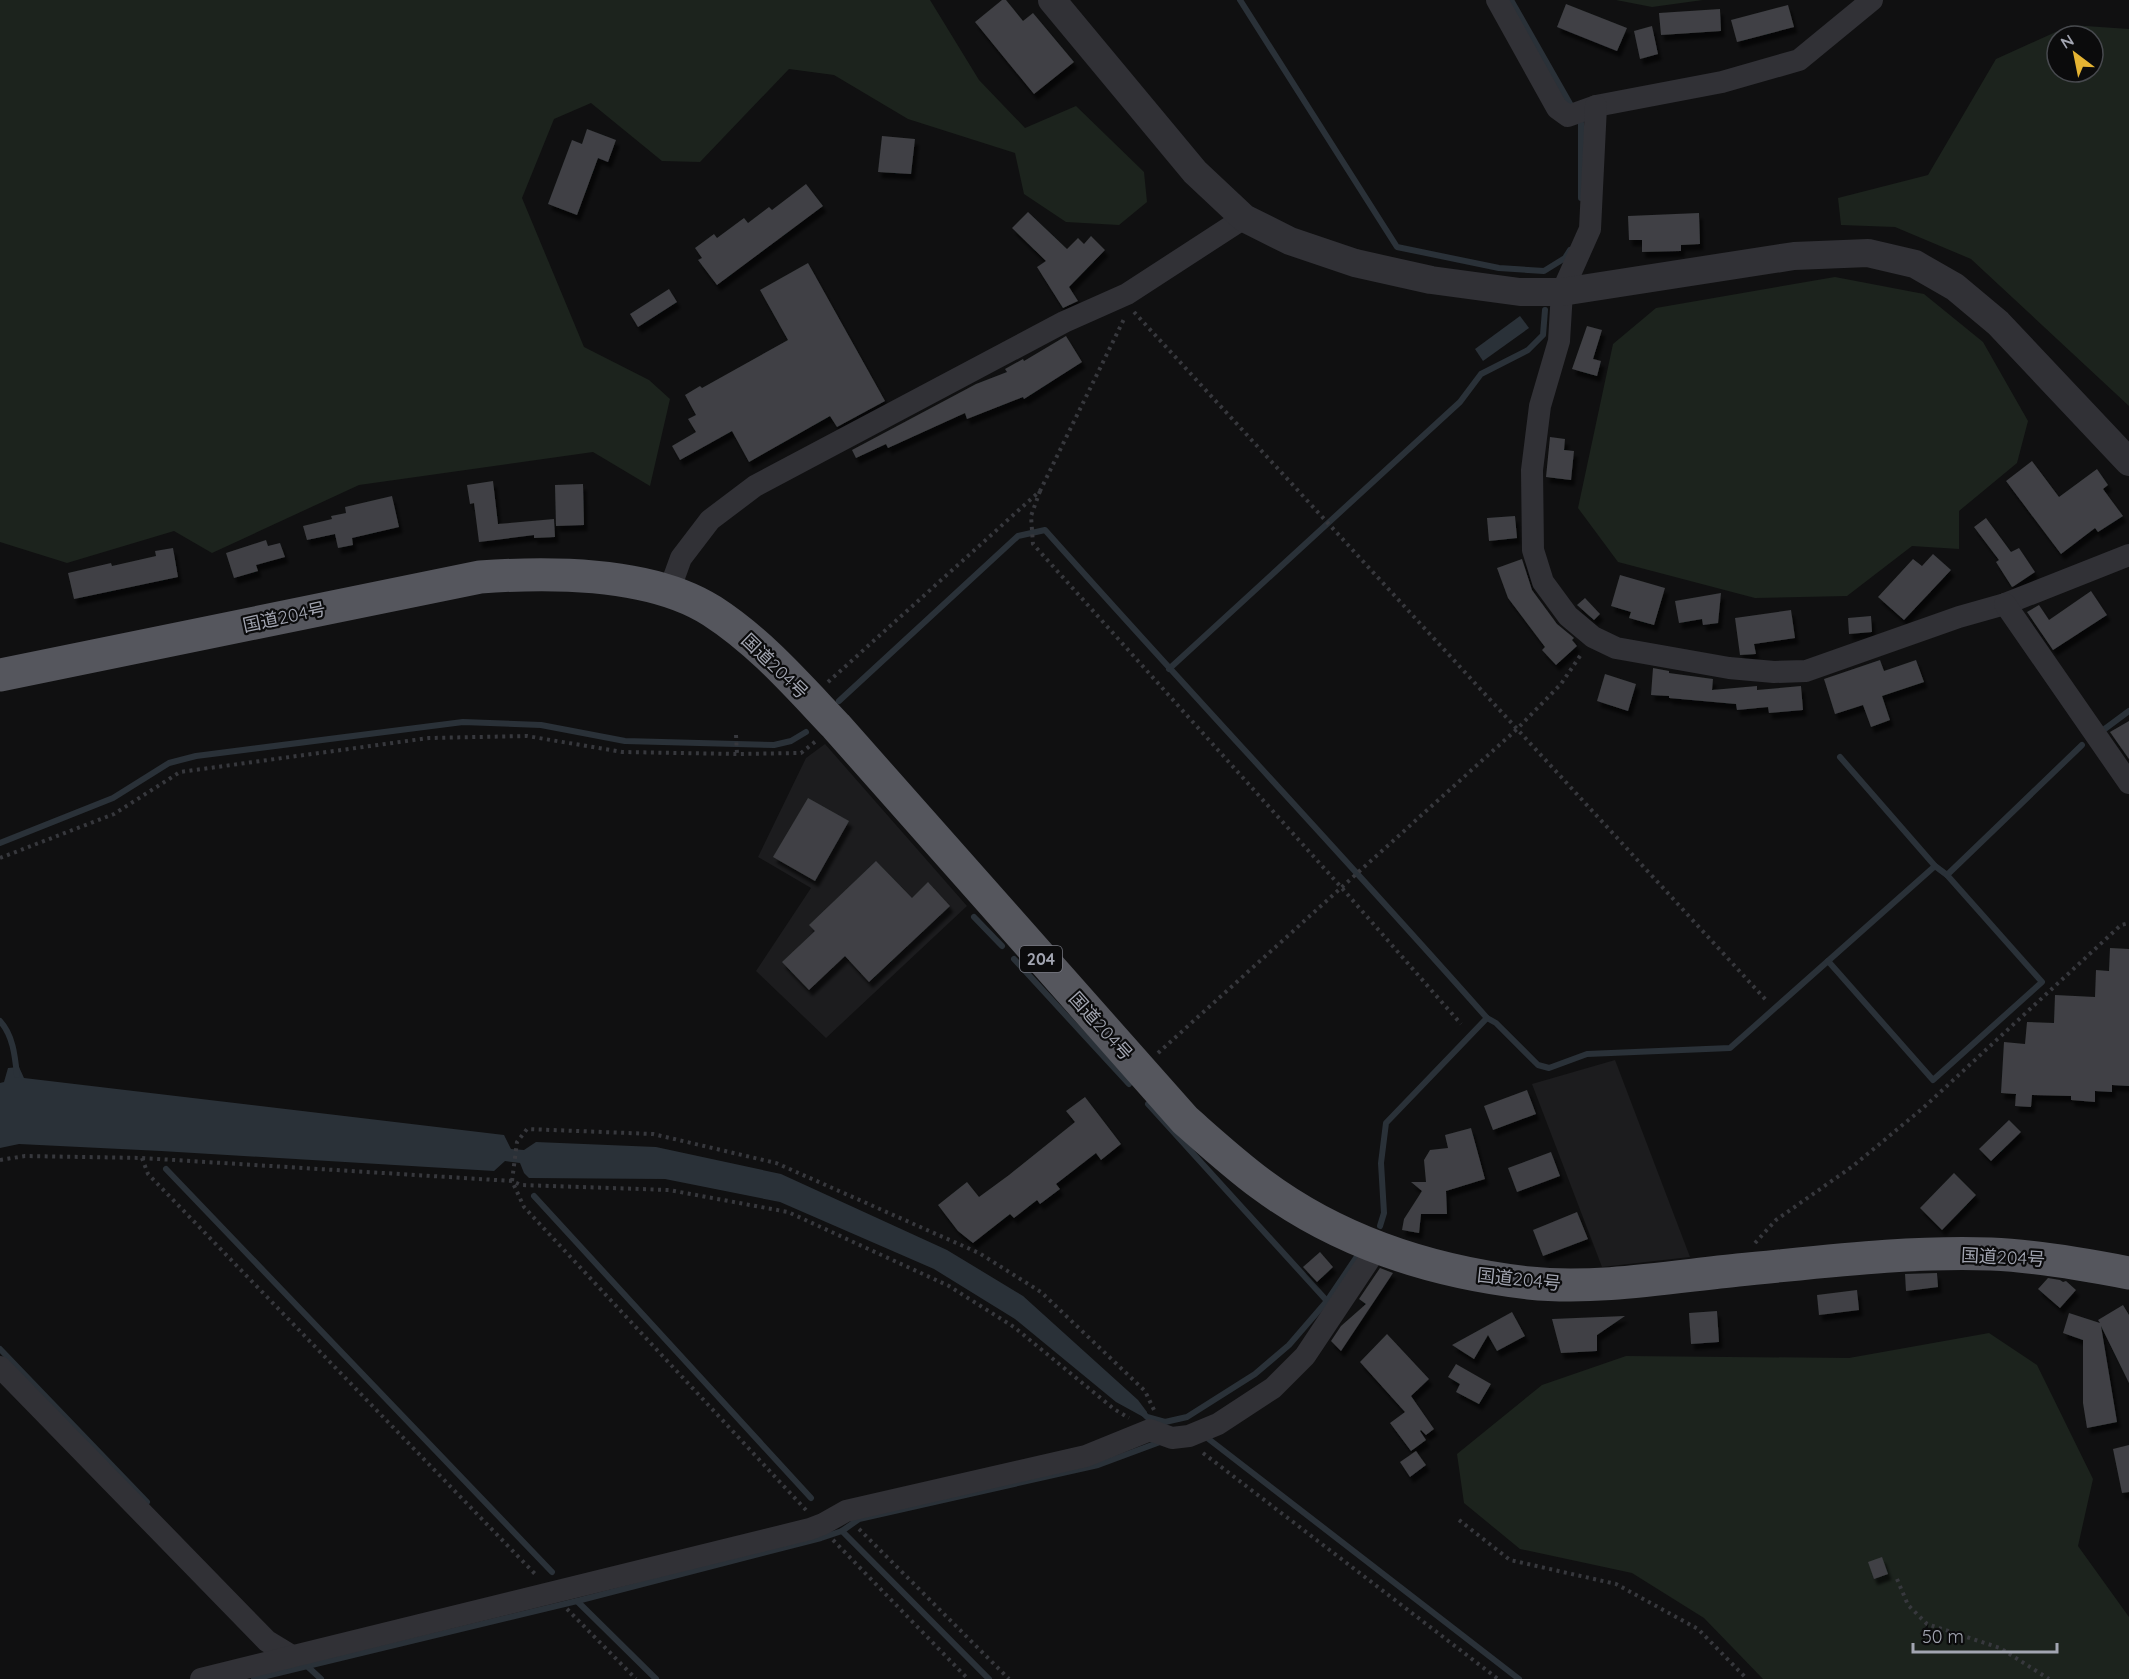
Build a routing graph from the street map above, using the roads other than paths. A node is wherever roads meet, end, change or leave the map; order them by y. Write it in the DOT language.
graph roads {
  1 [pos="1052,0"];
  2 [pos="1497,0"];
  3 [pos="1872,0"];
  4 [pos="1582,110"];
  5 [pos="1244,218"];
  6 [pos="1562,292"];
  7 [pos="2129,462"];
  8 [pos="2129,555"];
  9 [pos="669,591"];
  10 [pos="2005,604"];
  11 [pos="0,675"];
  12 [pos="2129,783"];
  13 [pos="1377,1248"];
  14 [pos="2129,1273"];
  15 [pos="0,1367"];
  16 [pos="290,1655"];
  17 [pos="201,1679"];
  1 -- 5 [label="street"];
  2 -- 4 [label="street"];
  3 -- 4 [label="street"];
  4 -- 6 [label="street"];
  5 -- 6 [label="street"];
  5 -- 9 [label="street"];
  6 -- 7 [label="street"];
  6 -- 10 [label="street"];
  8 -- 10 [label="street"];
  9 -- 11 [label="highway, 国道204号 / 204"];
  9 -- 13 [label="highway, 国道204号 / 204"];
  10 -- 12 [label="street"];
  13 -- 14 [label="highway, 国道204号 / 204"];
  13 -- 16 [label="street"];
  15 -- 16 [label="street"];
  16 -- 17 [label="street"];
}
